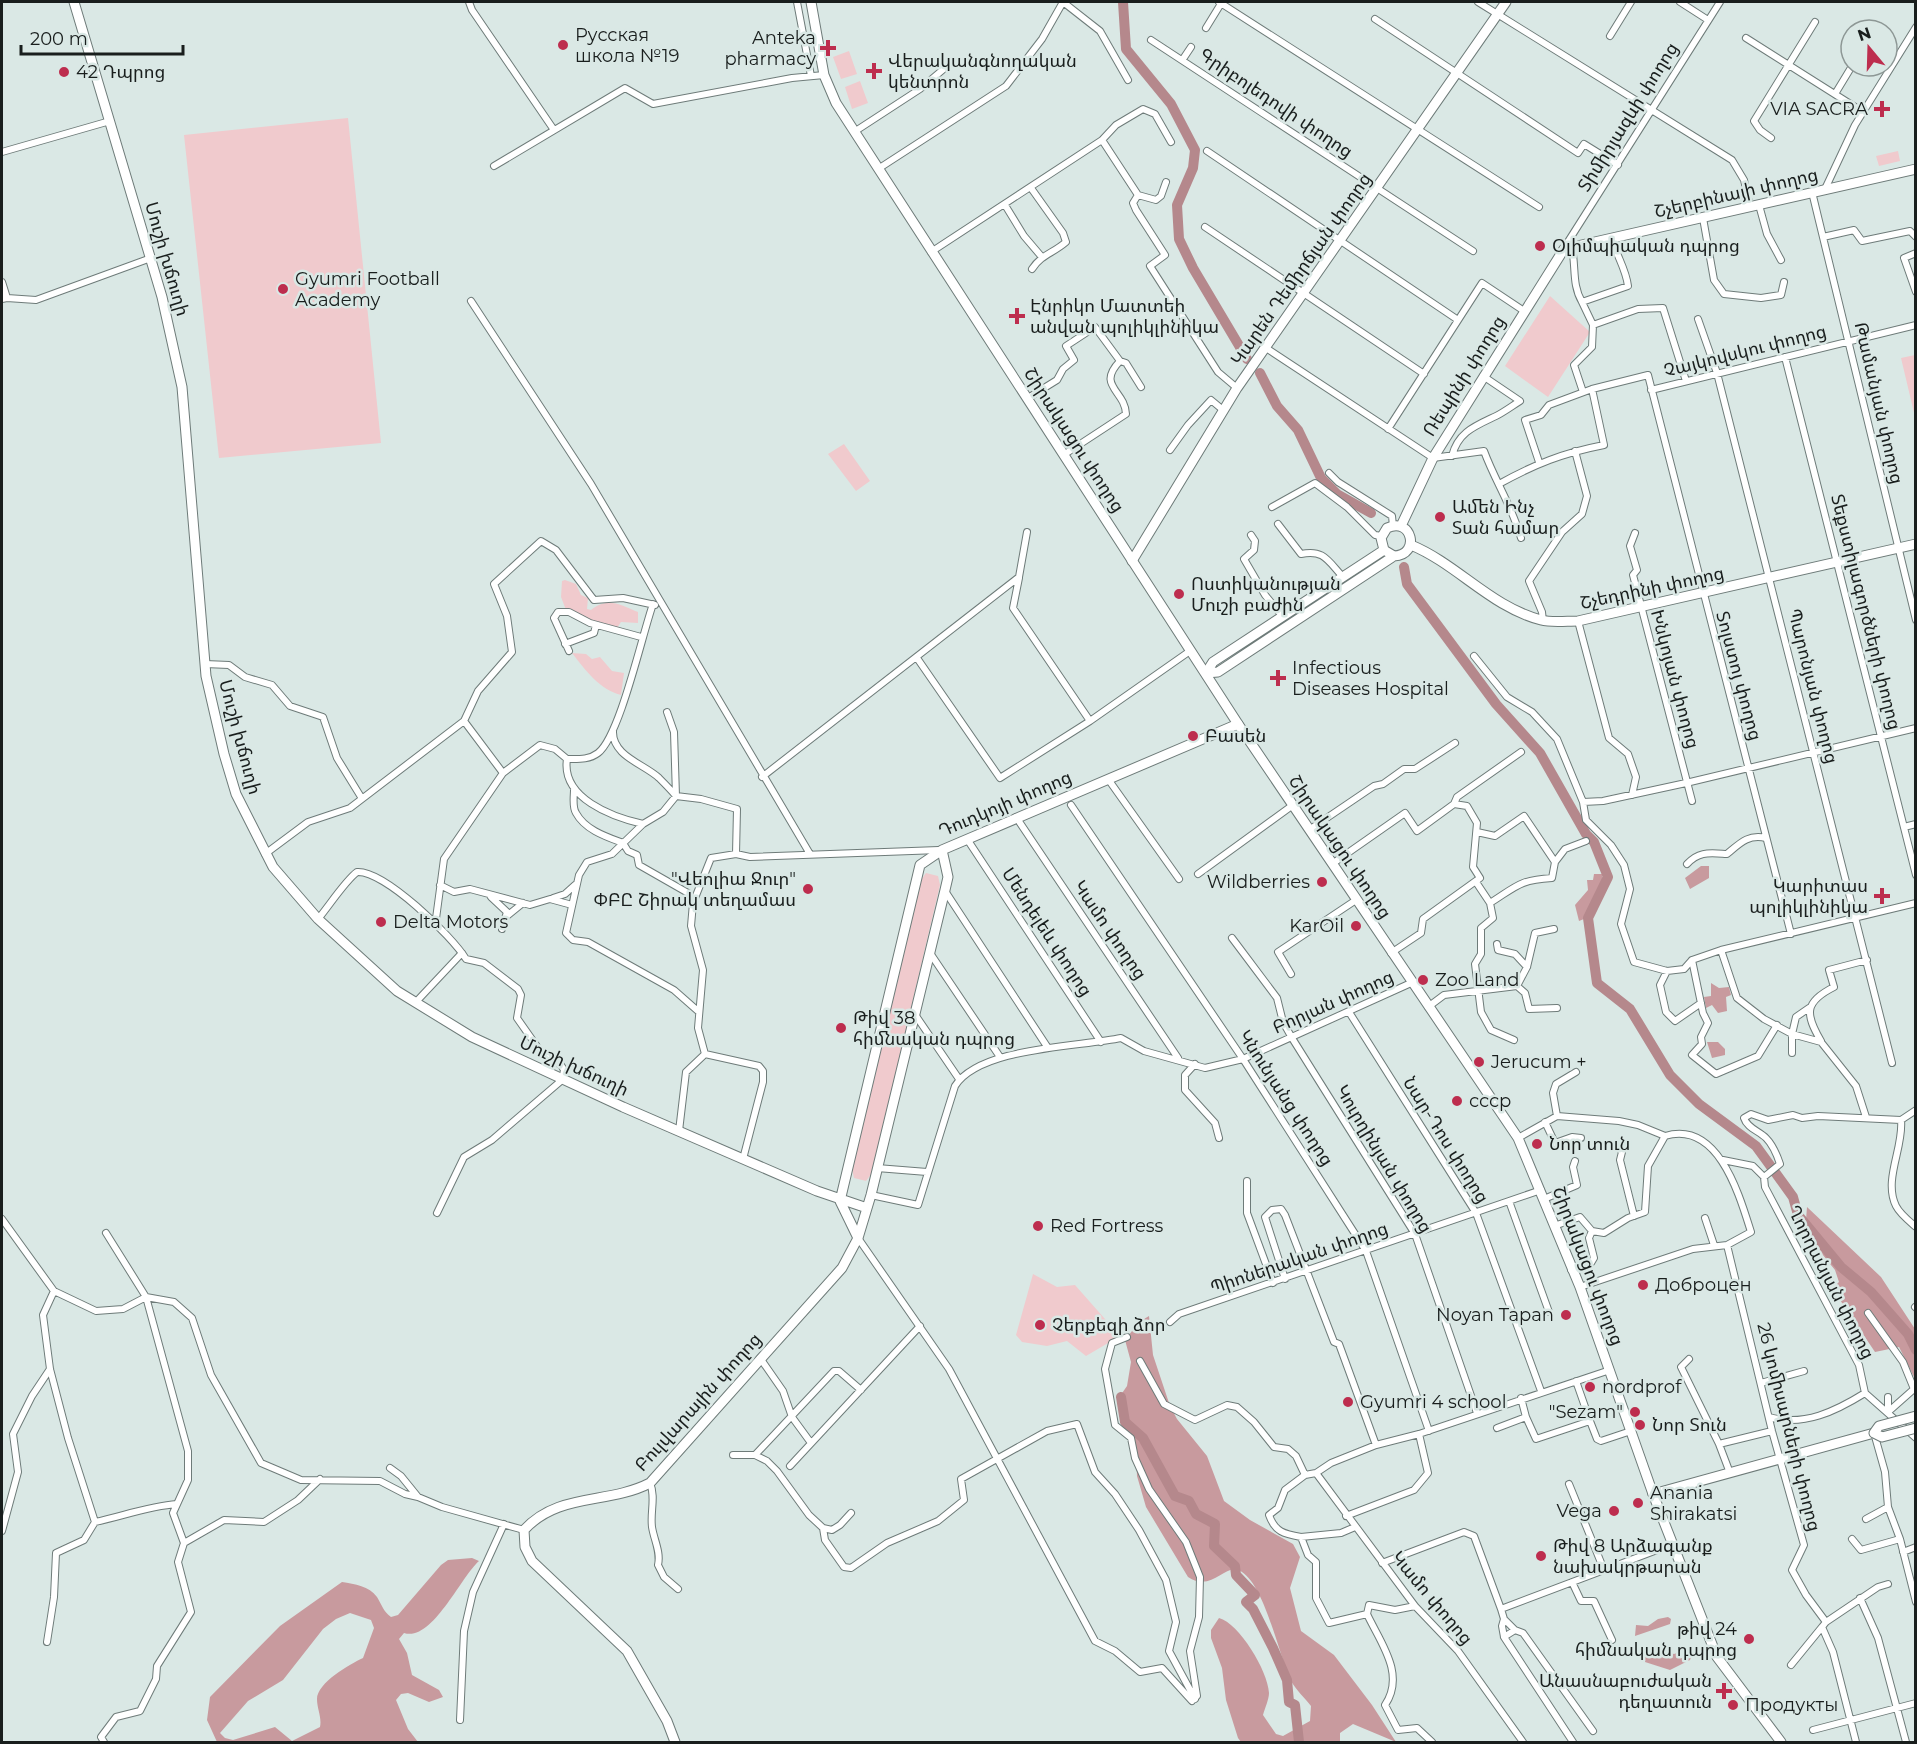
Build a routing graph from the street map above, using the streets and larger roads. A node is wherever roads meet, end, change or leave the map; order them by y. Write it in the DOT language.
graph roads {
  1 [pos="74,2"];
  2 [pos="470,2"];
  3 [pos="797,2"];
  4 [pos="811,2"];
  5 [pos="1063,2"];
  6 [pos="1221,2"];
  7 [pos="1478,2"];
  8 [pos="1506,2"];
  9 [pos="1631,2"];
  10 [pos="1680,2"];
  11 [pos="1720,2"];
  12 [pos="1497,14"];
  13 [pos="1375,19"];
  14 [pos="1708,20"];
  15 [pos="1815,22"];
  16 [pos="1916,27"];
  17 [pos="1206,28"];
  18 [pos="1610,36"];
  19 [pos="1746,38"];
  20 [pos="1151,39"];
  21 [pos="1191,47"];
  22 [pos="1183,59"];
  23 [pos="952,62"];
  24 [pos="1787,64"];
  25 [pos="1456,74"];
  26 [pos="824,75"];
  27 [pos="811,76"];
  28 [pos="1845,78"];
  29 [pos="1128,80"];
  30 [pos="1835,94"];
  31 [pos="1652,111"];
  32 [pos="1863,112"];
  33 [pos="110,121"];
  34 [pos="1419,129"];
  35 [pos="554,130"];
  36 [pos="854,132"];
  37 [pos="1771,138"];
  38 [pos="1102,140"];
  39 [pos="1171,142"];
  40 [pos="1207,151"];
  41 [pos="2,152"];
  42 [pos="1618,165"];
  43 [pos="494,166"];
  44 [pos="878,169"];
  45 [pos="1916,169"];
  46 [pos="1166,182"];
  47 [pos="1031,188"];
  48 [pos="1378,188"];
  49 [pos="1825,189"];
  50 [pos="1812,192"];
  51 [pos="1138,195"];
  52 [pos="1005,205"];
  53 [pos="1754,206"];
  54 [pos="1539,207"];
  55 [pos="1703,218"];
  56 [pos="1205,227"];
  57 [pos="1823,237"];
  58 [pos="1916,237"];
  59 [pos="1612,239"];
  60 [pos="1340,242"];
  61 [pos="1568,249"];
  62 [pos="1473,251"];
  63 [pos="930,252"];
  64 [pos="1916,253"];
  65 [pos="1041,255"];
  66 [pos="151,258"];
  67 [pos="1781,260"];
  68 [pos="1032,269"];
  69 [pos="2,282"];
  70 [pos="1784,282"];
  71 [pos="1916,292"];
  72 [pos="1303,294"];
  73 [pos="4,298"];
  74 [pos="471,301"];
  75 [pos="1582,302"];
  76 [pos="1524,311"];
  77 [pos="1698,319"];
  78 [pos="1458,320"];
  79 [pos="1593,325"];
  80 [pos="1916,325"];
  81 [pos="1848,341"];
  82 [pos="1266,348"];
  83 [pos="1785,357"];
  84 [pos="1120,361"];
  85 [pos="1718,373"];
  86 [pos="1424,374"];
  87 [pos="1483,376"];
  88 [pos="1686,381"];
  89 [pos="1141,387"];
  90 [pos="1237,388"];
  91 [pos="1592,389"];
  92 [pos="1651,390"];
  93 [pos="1583,392"];
  94 [pos="1028,398"];
  95 [pos="1223,410"];
  96 [pos="1388,429"];
  97 [pos="1170,450"];
  98 [pos="1575,451"];
  99 [pos="1065,454"];
  100 [pos="1452,456"];
  101 [pos="1432,458"];
  102 [pos="1539,462"];
  103 [pos="1329,472"];
  104 [pos="1499,484"];
  105 [pos="1272,507"];
  106 [pos="1278,525"];
  107 [pos="1397,526"];
  108 [pos="1027,532"];
  109 [pos="1635,533"];
  110 [pos="1251,535"];
  111 [pos="1382,536"];
  112 [pos="1521,538"];
  113 [pos="1916,544"];
  114 [pos="1411,545"];
  115 [pos="1898,549"];
  116 [pos="1384,550"];
  117 [pos="1394,556"];
  118 [pos="1132,561"];
  119 [pos="1839,562"];
  120 [pos="1019,577"];
  121 [pos="1343,577"];
  122 [pos="1771,578"];
  123 [pos="1702,594"];
  124 [pos="657,605"];
  125 [pos="1641,608"];
  126 [pos="1283,617"];
  127 [pos="1916,620"];
  128 [pos="1543,621"];
  129 [pos="1578,621"];
  130 [pos="596,625"];
  131 [pos="1266,628"];
  132 [pos="641,638"];
  133 [pos="1272,638"];
  134 [pos="566,644"];
  135 [pos="569,651"];
  136 [pos="1190,651"];
  137 [pos="1474,656"];
  138 [pos="917,658"];
  139 [pos="205,664"];
  140 [pos="1206,673"];
  141 [pos="667,712"];
  142 [pos="464,721"];
  143 [pos="1090,721"];
  144 [pos="1238,724"];
  145 [pos="1916,729"];
  146 [pos="613,730"];
  147 [pos="1882,736"];
  148 [pos="1455,743"];
  149 [pos="1521,752"];
  150 [pos="1814,753"];
  151 [pos="567,759"];
  152 [pos="1748,769"];
  153 [pos="503,773"];
  154 [pos="762,777"];
  155 [pos="1108,779"];
  156 [pos="1686,783"];
  157 [pos="574,790"];
  158 [pos="1632,795"];
  159 [pos="676,796"];
  160 [pos="361,797"];
  161 [pos="1692,801"];
  162 [pos="1583,802"];
  163 [pos="1454,804"];
  164 [pos="1071,805"];
  165 [pos="1293,806"];
  166 [pos="1016,818"];
  167 [pos="643,824"];
  168 [pos="1916,824"];
  169 [pos="1904,827"];
  170 [pos="1309,830"];
  171 [pos="1477,832"];
  172 [pos="1766,838"];
  173 [pos="967,839"];
  174 [pos="1586,841"];
  175 [pos="623,843"];
  176 [pos="942,850"];
  177 [pos="265,854"];
  178 [pos="736,854"];
  179 [pos="810,854"];
  180 [pos="1555,862"];
  181 [pos="1332,864"];
  182 [pos="1687,864"];
  183 [pos="1198,874"];
  184 [pos="1916,875"];
  185 [pos="1179,879"];
  186 [pos="1476,882"];
  187 [pos="576,884"];
  188 [pos="440,885"];
  189 [pos="945,890"];
  190 [pos="490,897"];
  191 [pos="550,899"];
  192 [pos="1356,900"];
  193 [pos="523,903"];
  194 [pos="693,903"];
  195 [pos="1490,903"];
  196 [pos="1916,903"];
  197 [pos="572,905"];
  198 [pos="506,917"];
  199 [pos="1857,917"];
  200 [pos="318,919"];
  201 [pos="435,926"];
  202 [pos="502,929"];
  203 [pos="1554,929"];
  204 [pos="1791,934"];
  205 [pos="1232,939"];
  206 [pos="1497,944"];
  207 [pos="1721,950"];
  208 [pos="929,951"];
  209 [pos="462,953"];
  210 [pos="1391,953"];
  211 [pos="1692,960"];
  212 [pos="1867,960"];
  213 [pos="1527,967"];
  214 [pos="1668,971"];
  215 [pos="1291,974"];
  216 [pos="1411,983"];
  217 [pos="1517,986"];
  218 [pos="1478,990"];
  219 [pos="1701,1003"];
  220 [pos="415,1004"];
  221 [pos="1428,1007"];
  222 [pos="1557,1008"];
  223 [pos="1809,1008"];
  224 [pos="699,1012"];
  225 [pos="1349,1012"];
  226 [pos="914,1013"];
  227 [pos="1777,1025"];
  228 [pos="1792,1034"];
  229 [pos="1292,1038"];
  230 [pos="1514,1040"];
  231 [pos="1101,1042"];
  232 [pos="1821,1042"];
  233 [pos="1048,1048"];
  234 [pos="1792,1053"];
  235 [pos="705,1054"];
  236 [pos="1000,1057"];
  237 [pos="1179,1059"];
  238 [pos="1243,1059"];
  239 [pos="1892,1063"];
  240 [pos="1195,1064"];
  241 [pos="1576,1072"];
  242 [pos="959,1079"];
  243 [pos="562,1080"];
  244 [pos="1916,1110"];
  245 [pos="1557,1116"];
  246 [pos="1866,1117"];
  247 [pos="1901,1120"];
  248 [pos="1545,1122"];
  249 [pos="679,1131"];
  250 [pos="1665,1136"];
  251 [pos="1219,1138"];
  252 [pos="1518,1138"];
  253 [pos="1581,1138"];
  254 [pos="1618,1147"];
  255 [pos="743,1159"];
  256 [pos="1723,1160"];
  257 [pos="1575,1161"];
  258 [pos="877,1168"];
  259 [pos="927,1172"];
  260 [pos="1769,1172"];
  261 [pos="1247,1181"];
  262 [pos="871,1195"];
  263 [pos="1543,1195"];
  264 [pos="840,1201"];
  265 [pos="1509,1201"];
  266 [pos="867,1208"];
  267 [pos="1476,1213"];
  268 [pos="437,1214"];
  269 [pos="1634,1216"];
  270 [pos="1704,1218"];
  271 [pos="2,1219"];
  272 [pos="1554,1226"];
  273 [pos="1916,1227"];
  274 [pos="1592,1231"];
  275 [pos="106,1233"];
  276 [pos="1415,1234"];
  277 [pos="858,1238"];
  278 [pos="1714,1245"];
  279 [pos="1727,1245"];
  280 [pos="1366,1251"];
  281 [pos="1571,1270"];
  282 [pos="1306,1272"];
  283 [pos="1285,1279"];
  284 [pos="1273,1283"];
  285 [pos="1580,1287"];
  286 [pos="54,1291"];
  287 [pos="146,1297"];
  288 [pos="1549,1312"];
  289 [pos="1868,1312"];
  290 [pos="1170,1322"];
  291 [pos="920,1326"];
  292 [pos="1127,1337"];
  293 [pos="760,1358"];
  294 [pos="1689,1359"];
  295 [pos="1140,1361"];
  296 [pos="50,1369"];
  297 [pos="1611,1370"];
  298 [pos="1804,1371"];
  299 [pos="1576,1381"];
  300 [pos="1761,1383"];
  301 [pos="1915,1388"];
  302 [pos="861,1390"];
  303 [pos="1541,1391"];
  304 [pos="1865,1393"];
  305 [pos="1888,1397"];
  306 [pos="1521,1398"];
  307 [pos="1888,1412"];
  308 [pos="1478,1413"];
  309 [pos="1916,1416"];
  310 [pos="792,1417"];
  311 [pos="1526,1417"];
  312 [pos="1769,1417"];
  313 [pos="1590,1421"];
  314 [pos="1497,1428"];
  315 [pos="1430,1431"];
  316 [pos="1631,1431"];
  317 [pos="1772,1431"];
  318 [pos="1874,1433"];
  319 [pos="1419,1434"];
  320 [pos="1915,1434"];
  321 [pos="811,1443"];
  322 [pos="1719,1444"];
  323 [pos="1376,1445"];
  324 [pos="733,1455"];
  325 [pos="755,1455"];
  326 [pos="999,1457"];
  327 [pos="1780,1459"];
  328 [pos="790,1466"];
  329 [pos="390,1468"];
  330 [pos="1316,1473"];
  331 [pos="1730,1473"];
  332 [pos="1305,1475"];
  333 [pos="320,1479"];
  334 [pos="650,1483"];
  335 [pos="1569,1484"];
  336 [pos="1653,1494"];
  337 [pos="418,1497"];
  338 [pos="177,1504"];
  339 [pos="1888,1507"];
  340 [pos="851,1513"];
  341 [pos="1346,1515"];
  342 [pos="1866,1519"];
  343 [pos="95,1522"];
  344 [pos="504,1524"];
  345 [pos="1355,1527"];
  346 [pos="823,1528"];
  347 [pos="524,1530"];
  348 [pos="2,1531"];
  349 [pos="1301,1537"];
  350 [pos="1852,1539"];
  351 [pos="1900,1539"];
  352 [pos="184,1543"];
  353 [pos="1673,1544"];
  354 [pos="1916,1547"];
  355 [pos="1903,1552"];
  356 [pos="1382,1563"];
  357 [pos="1604,1570"];
  358 [pos="1572,1582"];
  359 [pos="1888,1584"];
  360 [pos="1914,1587"];
  361 [pos="678,1589"];
  362 [pos="1860,1598"];
  363 [pos="1916,1602"];
  364 [pos="1415,1606"];
  365 [pos="1502,1609"];
  366 [pos="1367,1614"];
  367 [pos="1504,1619"];
  368 [pos="1824,1624"];
  369 [pos="1515,1630"];
  370 [pos="1504,1637"];
  371 [pos="1612,1640"];
  372 [pos="47,1642"];
  373 [pos="1791,1665"];
  374 [pos="1195,1700"];
  375 [pos="1916,1703"];
  376 [pos="1896,1708"];
  377 [pos="1850,1719"];
  378 [pos="460,1720"];
  379 [pos="1813,1730"];
  380 [pos="1593,1731"];
  381 [pos="104,1743"];
  382 [pos="675,1743"];
  383 [pos="1432,1743"];
  384 [pos="1523,1743"];
  385 [pos="1573,1743"];
  386 [pos="1781,1743"];
  387 [pos="1856,1743"];
  388 [pos="1905,1743"];
  1 -- 33 [label="street, Մուշի խճուղի"];
  2 -- 35 [label="street"];
  3 -- 27 [label="street"];
  4 -- 26 [label="street, Շիրակացու փողոց"];
  5 -- 29 [label="street"];
  5 -- 44 [label="street"];
  6 -- 17 [label="street"];
  6 -- 34 [label="street"];
  7 -- 12 [label="street"];
  8 -- 12 [label="street, Կարեն Դեմիրճյան փողոց"];
  9 -- 18 [label="street"];
  10 -- 14 [label="street"];
  11 -- 14 [label="street, Տիմիրյազևի փողոց"];
  12 -- 25 [label="street, Կարեն Դեմիրճյան փողոց"];
  12 -- 31 [label="street"];
  13 -- 25 [label="street"];
  14 -- 31 [label="street, Տիմիրյազևի փողոց"];
  15 -- 24 [label="street"];
  16 -- 32 [label="street"];
  19 -- 24 [label="street"];
  20 -- 22 [label="street, Գրիբոյեդովի փողոց"];
  21 -- 22 [label="street"];
  22 -- 48 [label="street, Գրիբոյեդովի փողոց"];
  23 -- 36 [label="street"];
  24 -- 30 [label="street"];
  24 -- 37 [label="street"];
  25 -- 34 [label="street, Կարեն Դեմիրճյան փողոց"];
  25 -- 42 [label="street"];
  26 -- 27 [label="street"];
  26 -- 36 [label="street, Շիրակացու փողոց"];
  27 -- 35 [label="street"];
  28 -- 30 [label="street"];
  30 -- 32 [label="street"];
  31 -- 42 [label="street, Տիմիրյազևի փողոց"];
  31 -- 53 [label="street"];
  32 -- 49 [label="street"];
  33 -- 41 [label="street"];
  33 -- 66 [label="street, Մուշի խճուղի"];
  34 -- 48 [label="street, Կարեն Դեմիրճյան փողոց"];
  34 -- 54 [label="street"];
  35 -- 43 [label="street"];
  36 -- 44 [label="street, Շիրակացու փողոց"];
  38 -- 39 [label="street"];
  38 -- 47 [label="street"];
  38 -- 51 [label="street"];
  40 -- 60 [label="street"];
  42 -- 61 [label="street, Տիմիրյազևի փողոց"];
  44 -- 63 [label="street, Շիրակացու փողոց"];
  45 -- 49 [label="street, Շչերբինայի փողոց"];
  46 -- 51 [label="street"];
  47 -- 52 [label="street"];
  47 -- 65 [label="street"];
  48 -- 60 [label="street, Կարեն Դեմիրճյան փողոց"];
  48 -- 62 [label="street, Գրիբոյեդովի փողոց"];
  49 -- 50 [label="street, Շչերբինայի փողոց"];
  50 -- 53 [label="street, Շչերբինայի փողոց"];
  50 -- 57 [label="street, Թամանյան փողոց"];
  51 -- 90 [label="street"];
  52 -- 63 [label="street"];
  52 -- 65 [label="street"];
  53 -- 55 [label="street, Շչերբինայի փողոց"];
  53 -- 67 [label="street"];
  55 -- 59 [label="street, Շչերբինայի փողոց"];
  55 -- 70 [label="street"];
  56 -- 72 [label="street"];
  57 -- 58 [label="street"];
  57 -- 81 [label="street, Թամանյան փողոց"];
  59 -- 61 [label="street, Շչերբինայի փողոց"];
  59 -- 75 [label="street"];
  60 -- 72 [label="street, Կարեն Դեմիրճյան փողոց"];
  60 -- 78 [label="street"];
  61 -- 75 [label="street"];
  61 -- 76 [label="street, Ռեպինի փողոց"];
  63 -- 94 [label="street, Շիրակացու փողոց"];
  64 -- 71 [label="street"];
  65 -- 68 [label="street"];
  66 -- 73 [label="street"];
  66 -- 139 [label="street, Մուշի խճուղի"];
  69 -- 73 [label="street"];
  72 -- 82 [label="street, Կարեն Դեմիրճյան փողոց"];
  72 -- 86 [label="street"];
  74 -- 124 [label="street"];
  75 -- 79 [label="street"];
  76 -- 78 [label="street"];
  76 -- 87 [label="street, Ռեպինի փողոց"];
  77 -- 85 [label="street, Պարոնյան փողոց"];
  78 -- 86 [label="street"];
  79 -- 88 [label="street"];
  79 -- 93 [label="street"];
  80 -- 81 [label="street, Չայկովսկու փողոց"];
  81 -- 83 [label="street, Չայկովսկու փողոց"];
  81 -- 115 [label="street, Թամանյան փողոց"];
  82 -- 90 [label="street, Կարեն Դեմիրճյան փողոց"];
  82 -- 96 [label="street"];
  83 -- 85 [label="street, Չայկովսկու փողոց"];
  83 -- 119 [label="street, Տեքստիլագործների փողոց"];
  84 -- 89 [label="street"];
  84 -- 94 [label="street"];
  84 -- 99 [label="street"];
  85 -- 88 [label="street, Չայկովսկու փողոց"];
  85 -- 122 [label="street, Պարոնյան փողոց"];
  86 -- 96 [label="street"];
  87 -- 100 [label="street"];
  87 -- 101 [label="street, Ռեպինի փողոց"];
  88 -- 92 [label="street, Չայկովսկու փողոց"];
  90 -- 95 [label="street, Կարեն Դեմիրճյան փողոց"];
  91 -- 92 [label="street"];
  91 -- 93 [label="street"];
  91 -- 98 [label="street"];
  92 -- 123 [label="street, Տոլստոյ փողոց"];
  93 -- 102 [label="street"];
  94 -- 99 [label="street, Շիրակացու փողոց"];
  95 -- 97 [label="street"];
  95 -- 118 [label="street, Կարեն Դեմիրճյան փողոց"];
  96 -- 101 [label="street"];
  98 -- 102 [label="street"];
  98 -- 128 [label="street"];
  99 -- 118 [label="street, Շիրակացու փողոց"];
  100 -- 101 [label="street"];
  100 -- 104 [label="street"];
  101 -- 107 [label="street, Ռեպինի փողոց"];
  102 -- 104 [label="street"];
  103 -- 107 [label="street"];
  104 -- 112 [label="street"];
  105 -- 111 [label="street"];
  106 -- 121 [label="street"];
  107 -- 111 [label="street"];
  107 -- 114 [label="street"];
  108 -- 120 [label="street"];
  109 -- 125 [label="street, Խնկոյան փողոց"];
  110 -- 126 [label="street"];
  111 -- 116 [label="street"];
  113 -- 115 [label="street, Շչեդրինի փողոց"];
  114 -- 117 [label="street"];
  114 -- 128 [label="street, Շչեդրինի փողոց"];
  115 -- 119 [label="street, Շչեդրինի փողոց"];
  115 -- 127 [label="street, Թամանյան փողոց"];
  116 -- 117 [label="street"];
  116 -- 121 [label="street"];
  117 -- 133 [label="street"];
  118 -- 136 [label="street, Շիրակացու փողոց"];
  119 -- 122 [label="street, Շչեդրինի փողոց"];
  119 -- 147 [label="street, Տեքստիլագործների փողոց"];
  120 -- 138 [label="street"];
  120 -- 143 [label="street"];
  121 -- 126 [label="street"];
  122 -- 123 [label="street, Շչեդրինի փողոց"];
  122 -- 150 [label="street, Պարոնյան փողոց"];
  123 -- 125 [label="street, Շչեդրինի փողոց"];
  123 -- 152 [label="street, Տոլստոյ փողոց"];
  124 -- 132 [label="street"];
  124 -- 142 [label="street"];
  124 -- 154 [label="street"];
  125 -- 129 [label="street, Շչեդրինի փողոց"];
  125 -- 156 [label="street, Խնկոյան փողոց"];
  126 -- 131 [label="street"];
  128 -- 129 [label="street, Շչեդրինի փողոց"];
  129 -- 158 [label="street"];
  130 -- 132 [label="street"];
  130 -- 134 [label="street"];
  130 -- 134 [label="street"];
  131 -- 133 [label="street"];
  131 -- 140 [label="street"];
  132 -- 146 [label="street"];
  133 -- 140 [label="street"];
  134 -- 135 [label="street"];
  136 -- 140 [label="street, Շիրակացու փողոց"];
  136 -- 143 [label="street"];
  137 -- 162 [label="street"];
  138 -- 143 [label="street"];
  138 -- 154 [label="street"];
  139 -- 160 [label="street"];
  139 -- 177 [label="street, Մուշի խճուղի"];
  140 -- 144 [label="street, Շիրակացու փողոց"];
  141 -- 159 [label="street"];
  142 -- 153 [label="street"];
  142 -- 160 [label="street"];
  144 -- 155 [label="street, Դուդկոյի փողոց"];
  144 -- 165 [label="street, Շիրակացու փողոց"];
  145 -- 147 [label="street"];
  146 -- 151 [label="street"];
  146 -- 159 [label="street"];
  147 -- 150 [label="street"];
  147 -- 169 [label="street, Տեքստիլագործների փողոց"];
  148 -- 170 [label="street"];
  149 -- 163 [label="street"];
  150 -- 152 [label="street"];
  150 -- 199 [label="street, Պարոնյան փողոց"];
  151 -- 153 [label="street"];
  151 -- 157 [label="street"];
  152 -- 156 [label="street"];
  152 -- 172 [label="street, Տոլստոյ փողոց"];
  153 -- 188 [label="street"];
  154 -- 179 [label="street"];
  155 -- 166 [label="street, Դուդկոյի փողոց"];
  155 -- 185 [label="street"];
  156 -- 158 [label="street"];
  156 -- 161 [label="street, Խնկոյան փողոց"];
  157 -- 167 [label="street"];
  157 -- 175 [label="street"];
  158 -- 162 [label="street"];
  159 -- 167 [label="street"];
  159 -- 178 [label="street"];
  160 -- 177 [label="street"];
  162 -- 214 [label="street"];
  163 -- 171 [label="street"];
  163 -- 181 [label="street"];
  164 -- 238 [label="street, Կնունյանց փողոց"];
  165 -- 170 [label="street, Շիրակացու փողոց"];
  165 -- 183 [label="street"];
  166 -- 173 [label="street, Դուդկոյի փողոց"];
  166 -- 237 [label="street, Կամո փողոց"];
  167 -- 175 [label="street"];
  168 -- 169 [label="street"];
  169 -- 184 [label="street, Տեքստիլագործների փողոց"];
  170 -- 181 [label="street, Շիրակացու փողոց"];
  171 -- 180 [label="street"];
  171 -- 186 [label="street"];
  172 -- 182 [label="street"];
  172 -- 204 [label="street, Տոլստոյ փողոց"];
  173 -- 176 [label="street, Դուդկոյի փողոց"];
  173 -- 231 [label="street, Մենդելեև փողոց"];
  174 -- 180 [label="street"];
  175 -- 187 [label="street"];
  175 -- 194 [label="street"];
  176 -- 179 [label="street, Դուդկոյի փողոց"];
  176 -- 189 [label="street, Բուլվարային փողոց"];
  176 -- 264 [label="street"];
  177 -- 200 [label="street, Մուշի խճուղի"];
  178 -- 179 [label="street, Դուդկոյի փողոց"];
  178 -- 194 [label="street"];
  180 -- 195 [label="street"];
  181 -- 192 [label="street, Շիրակացու փողոց"];
  186 -- 195 [label="street"];
  186 -- 210 [label="street"];
  187 -- 191 [label="street"];
  187 -- 197 [label="street"];
  188 -- 190 [label="street"];
  188 -- 201 [label="street"];
  189 -- 208 [label="street, Բուլվարային փողոց"];
  189 -- 233 [label="street"];
  190 -- 193 [label="street"];
  190 -- 198 [label="street"];
  191 -- 193 [label="street"];
  191 -- 197 [label="street"];
  192 -- 210 [label="street, Շիրակացու փողոց"];
  192 -- 215 [label="street"];
  193 -- 198 [label="street"];
  194 -- 224 [label="street"];
  195 -- 218 [label="street"];
  196 -- 199 [label="street"];
  197 -- 224 [label="street"];
  198 -- 202 [label="street"];
  199 -- 204 [label="street"];
  199 -- 212 [label="street, Պարոնյան փողոց"];
  200 -- 201 [label="street"];
  200 -- 220 [label="street, Մուշի խճուղի"];
  201 -- 209 [label="street"];
  203 -- 213 [label="street"];
  204 -- 207 [label="street"];
  205 -- 229 [label="street, Կուրղինյան փողոց"];
  206 -- 213 [label="street"];
  207 -- 211 [label="street"];
  207 -- 227 [label="street"];
  208 -- 226 [label="street, Բուլվարային փողոց"];
  208 -- 236 [label="street"];
  209 -- 220 [label="street"];
  209 -- 243 [label="street"];
  210 -- 216 [label="street, Շիրակացու փողոց"];
  211 -- 214 [label="street"];
  211 -- 219 [label="street"];
  212 -- 223 [label="street"];
  212 -- 239 [label="street, Պարոնյան փողոց"];
  213 -- 217 [label="street"];
  214 -- 219 [label="street"];
  216 -- 221 [label="street, Շիրակացու փողոց"];
  216 -- 225 [label="street, Բորյան փողոց"];
  217 -- 218 [label="street"];
  217 -- 222 [label="street"];
  218 -- 221 [label="street"];
  218 -- 230 [label="street"];
  219 -- 227 [label="street"];
  220 -- 243 [label="street, Մուշի խճուղի"];
  221 -- 252 [label="street, Շիրակացու փողոց"];
  223 -- 228 [label="street"];
  223 -- 232 [label="street"];
  224 -- 235 [label="street"];
  225 -- 229 [label="street, Բորյան փողոց"];
  225 -- 267 [label="street, Նար-Դոս փողոց"];
  226 -- 242 [label="street"];
  226 -- 258 [label="street, Բուլվարային փողոց"];
  227 -- 228 [label="street"];
  228 -- 232 [label="street"];
  228 -- 234 [label="street"];
  229 -- 238 [label="street, Բորյան փողոց"];
  229 -- 276 [label="street, Կուրղինյան փողոց"];
  231 -- 233 [label="street, Բորյան փողոց"];
  231 -- 237 [label="street, Բորյան փողոց"];
  232 -- 246 [label="street"];
  233 -- 236 [label="street, Բորյան փողոց"];
  235 -- 249 [label="street"];
  235 -- 255 [label="street"];
  236 -- 242 [label="street, Բորյան փողոց"];
  237 -- 240 [label="street, Բորյան փողոց"];
  238 -- 240 [label="street, Բորյան փողոց"];
  238 -- 280 [label="street, Կնունյանց փողոց"];
  240 -- 251 [label="street"];
  241 -- 245 [label="street"];
  242 -- 259 [label="street"];
  243 -- 249 [label="street, Մուշի խճուղի"];
  243 -- 268 [label="street"];
  244 -- 247 [label="street"];
  245 -- 248 [label="street"];
  245 -- 250 [label="street"];
  246 -- 247 [label="street"];
  246 -- 260 [label="street"];
  247 -- 273 [label="street"];
  248 -- 252 [label="street"];
  248 -- 253 [label="street"];
  249 -- 255 [label="street, Մուշի խճուղի"];
  250 -- 256 [label="street"];
  250 -- 269 [label="street"];
  252 -- 263 [label="street, Շիրակացու փողոց"];
  254 -- 269 [label="street"];
  255 -- 264 [label="street, Մուշի խճուղի"];
  256 -- 260 [label="street"];
  256 -- 279 [label="street"];
  257 -- 263 [label="street, Պիոներական փողոց"];
  258 -- 259 [label="street"];
  258 -- 262 [label="street, Բուլվարային փողոց"];
  259 -- 262 [label="street"];
  260 -- 304 [label="street, Ղորղանյան փողոց"];
  261 -- 284 [label="street"];
  262 -- 266 [label="street, Բուլվարային փողոց"];
  263 -- 265 [label="street, Պիոներական փողոց"];
  263 -- 272 [label="street, Շիրակացու փողոց"];
  264 -- 266 [label="street, Մուշի խճուղի"];
  264 -- 277 [label="street"];
  265 -- 267 [label="street, Պիոներական փողոց"];
  265 -- 288 [label="street"];
  266 -- 277 [label="street, Բուլվարային փողոց"];
  267 -- 276 [label="street, Պիոներական փողոց"];
  267 -- 303 [label="street, Նար-Դոս փողոց"];
  269 -- 274 [label="street"];
  270 -- 278 [label="street"];
  271 -- 286 [label="street"];
  272 -- 274 [label="street"];
  272 -- 281 [label="street, Շիրակացու փողոց"];
  274 -- 281 [label="street"];
  275 -- 287 [label="street"];
  276 -- 280 [label="street, Պիոներական փողոց"];
  276 -- 308 [label="street, Կուրղինյան փողոց"];
  277 -- 291 [label="street"];
  277 -- 293 [label="street, Բուլվարային փողոց"];
  278 -- 279 [label="street"];
  278 -- 285 [label="street"];
  279 -- 300 [label="street, 26 կոմիսարների փողոց"];
  280 -- 282 [label="street, Պիոներական փողոց"];
  280 -- 315 [label="street, Կնունյանց փողոց"];
  281 -- 285 [label="street, Շիրակացու փողոց"];
  282 -- 283 [label="street, Պիոներական փողոց"];
  282 -- 283 [label="street"];
  282 -- 323 [label="street"];
  283 -- 284 [label="street, Պիոներական փողոց"];
  284 -- 290 [label="street, Պիոներական փողոց"];
  285 -- 297 [label="street, Շիրակացու փողոց"];
  286 -- 287 [label="street"];
  286 -- 296 [label="street"];
  287 -- 333 [label="street"];
  287 -- 338 [label="street"];
  289 -- 301 [label="street"];
  291 -- 302 [label="street"];
  291 -- 326 [label="street"];
  292 -- 374 [label="street"];
  293 -- 310 [label="street"];
  293 -- 334 [label="street, Բուլվարային փողոց"];
  294 -- 322 [label="street"];
  295 -- 332 [label="street"];
  296 -- 343 [label="street"];
  296 -- 348 [label="street"];
  297 -- 299 [label="street"];
  297 -- 316 [label="street, Շիրակացու փողոց"];
  298 -- 300 [label="street"];
  299 -- 303 [label="street"];
  299 -- 313 [label="street"];
  300 -- 312 [label="street, 26 կոմիսարների փողոց"];
  301 -- 307 [label="street"];
  302 -- 310 [label="street"];
  302 -- 321 [label="street"];
  303 -- 306 [label="street"];
  304 -- 307 [label="street"];
  304 -- 312 [label="street"];
  305 -- 307 [label="street"];
  306 -- 308 [label="street"];
  306 -- 311 [label="street"];
  307 -- 320 [label="street"];
  308 -- 315 [label="street"];
  309 -- 318 [label="street, bridge"];
  310 -- 321 [label="street"];
  310 -- 325 [label="street"];
  311 -- 313 [label="street"];
  311 -- 314 [label="street"];
  312 -- 317 [label="street, 26 կոմիսարների փողոց"];
  313 -- 316 [label="street"];
  315 -- 319 [label="street"];
  316 -- 336 [label="street, Շիրակացու փողոց"];
  317 -- 322 [label="street"];
  317 -- 327 [label="street, 26 կոմիսարների փողոց"];
  318 -- 320 [label="street, bridge"];
  318 -- 327 [label="street"];
  318 -- 339 [label="street"];
  319 -- 323 [label="street"];
  319 -- 341 [label="street"];
  321 -- 328 [label="street"];
  322 -- 331 [label="street"];
  323 -- 330 [label="street"];
  324 -- 325 [label="street"];
  325 -- 346 [label="street"];
  326 -- 346 [label="street"];
  326 -- 374 [label="street"];
  326 -- 374 [label="street"];
  327 -- 331 [label="street"];
  327 -- 368 [label="street, 26 կոմիսարների փողոց"];
  329 -- 337 [label="street"];
  330 -- 332 [label="street"];
  330 -- 341 [label="street, Կամո փողոց"];
  331 -- 336 [label="street"];
  332 -- 349 [label="street"];
  333 -- 337 [label="street"];
  333 -- 352 [label="street"];
  334 -- 347 [label="street, Բուլվարային փողոց"];
  334 -- 361 [label="street"];
  335 -- 357 [label="street"];
  336 -- 353 [label="street, Շիրակացու փողոց"];
  337 -- 344 [label="street"];
  338 -- 343 [label="street"];
  338 -- 352 [label="street"];
  339 -- 342 [label="street"];
  339 -- 351 [label="street"];
  340 -- 346 [label="street"];
  341 -- 345 [label="street, Կամո փողոց"];
  343 -- 372 [label="street"];
  344 -- 347 [label="street"];
  344 -- 378 [label="street"];
  345 -- 349 [label="street"];
  345 -- 356 [label="street, Կամո փողոց"];
  347 -- 382 [label="street"];
  349 -- 366 [label="street"];
  350 -- 351 [label="street"];
  351 -- 355 [label="street"];
  352 -- 381 [label="street"];
  353 -- 357 [label="street"];
  353 -- 386 [label="street, Շիրակացու փողոց"];
  354 -- 355 [label="street"];
  355 -- 360 [label="street"];
  356 -- 364 [label="street, Կամո փողոց"];
  356 -- 365 [label="street"];
  357 -- 358 [label="street"];
  358 -- 365 [label="street"];
  358 -- 371 [label="street"];
  359 -- 362 [label="street"];
  360 -- 363 [label="street"];
  362 -- 368 [label="street"];
  362 -- 376 [label="street"];
  364 -- 366 [label="street"];
  364 -- 384 [label="street, Կամո փողոց"];
  365 -- 367 [label="street"];
  366 -- 383 [label="street"];
  367 -- 369 [label="street"];
  367 -- 370 [label="street"];
  368 -- 373 [label="street"];
  368 -- 377 [label="street, 26 կոմիսարների փողոց"];
  369 -- 370 [label="street"];
  369 -- 380 [label="street"];
  370 -- 385 [label="street"];
  375 -- 376 [label="street"];
  376 -- 377 [label="street"];
  376 -- 388 [label="street"];
  377 -- 379 [label="street"];
  377 -- 387 [label="street, 26 կոմիսարների փողոց"];
}
